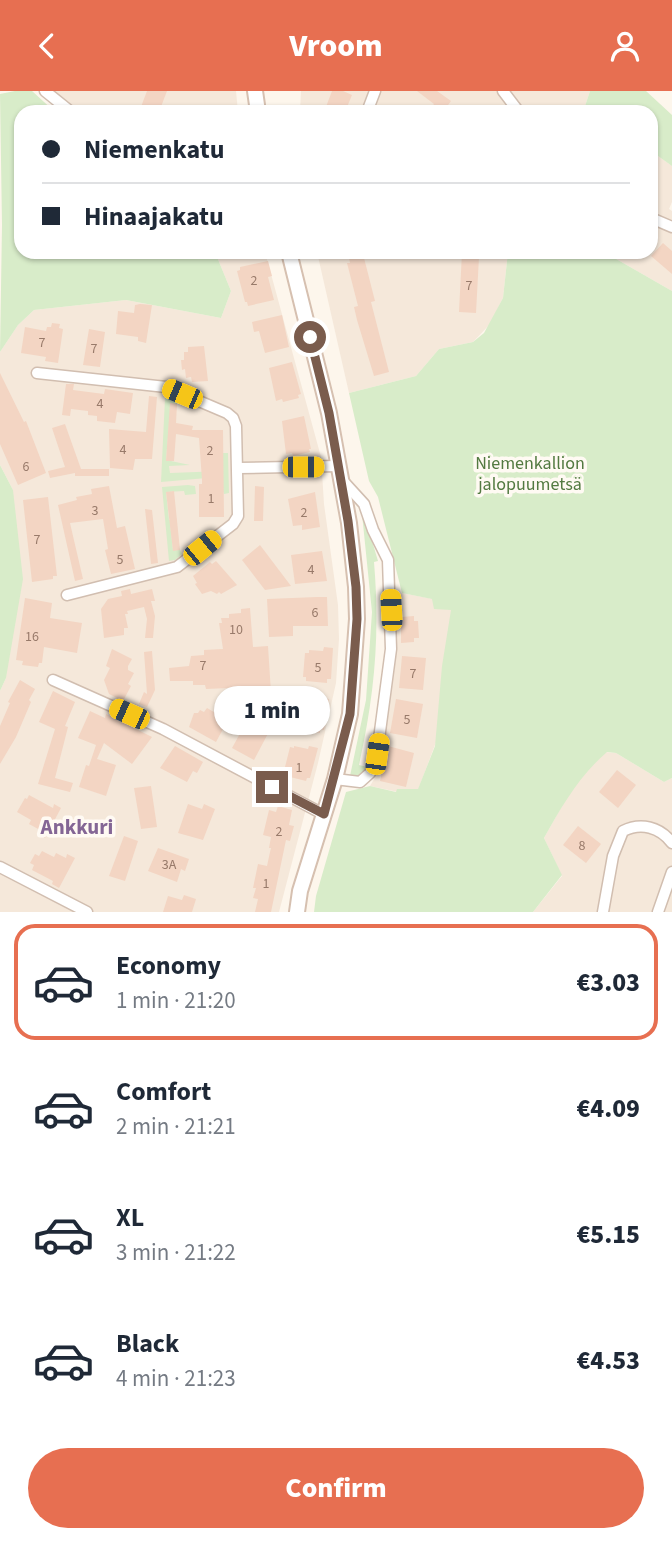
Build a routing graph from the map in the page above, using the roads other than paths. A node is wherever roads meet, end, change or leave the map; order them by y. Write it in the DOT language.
graph roads {
  1 [pos="45,91"];
  2 [pos="503,91"];
  3 [pos="62,105"];
  4 [pos="514,105"];
  5 [pos="295,259"];
  6 [pos="37,373"];
  7 [pos="239,468"];
  8 [pos="340,472"];
  9 [pos="67,595"];
  10 [pos="53,681"];
  11 [pos="335,779"];
  12 [pos="324,814"];
  13 [pos="672,843"];
  14 [pos="0,867"];
  15 [pos="672,872"];
  16 [pos="87,912"];
  17 [pos="297,912"];
  18 [pos="603,912"];
  19 [pos="658,912"];
  1 -- 3 [label="street"];
  2 -- 4 [label="street"];
  5 -- 8 [label="street"];
  6 -- 7 [label="street"];
  7 -- 8 [label="street"];
  7 -- 9 [label="street"];
  8 -- 11 [label="street"];
  8 -- 11 [label="street"];
  10 -- 12 [label="street"];
  11 -- 12 [label="street"];
  12 -- 17 [label="street"];
  13 -- 18 [label="street"];
  14 -- 16 [label="street"];
  15 -- 19 [label="street"];
}
